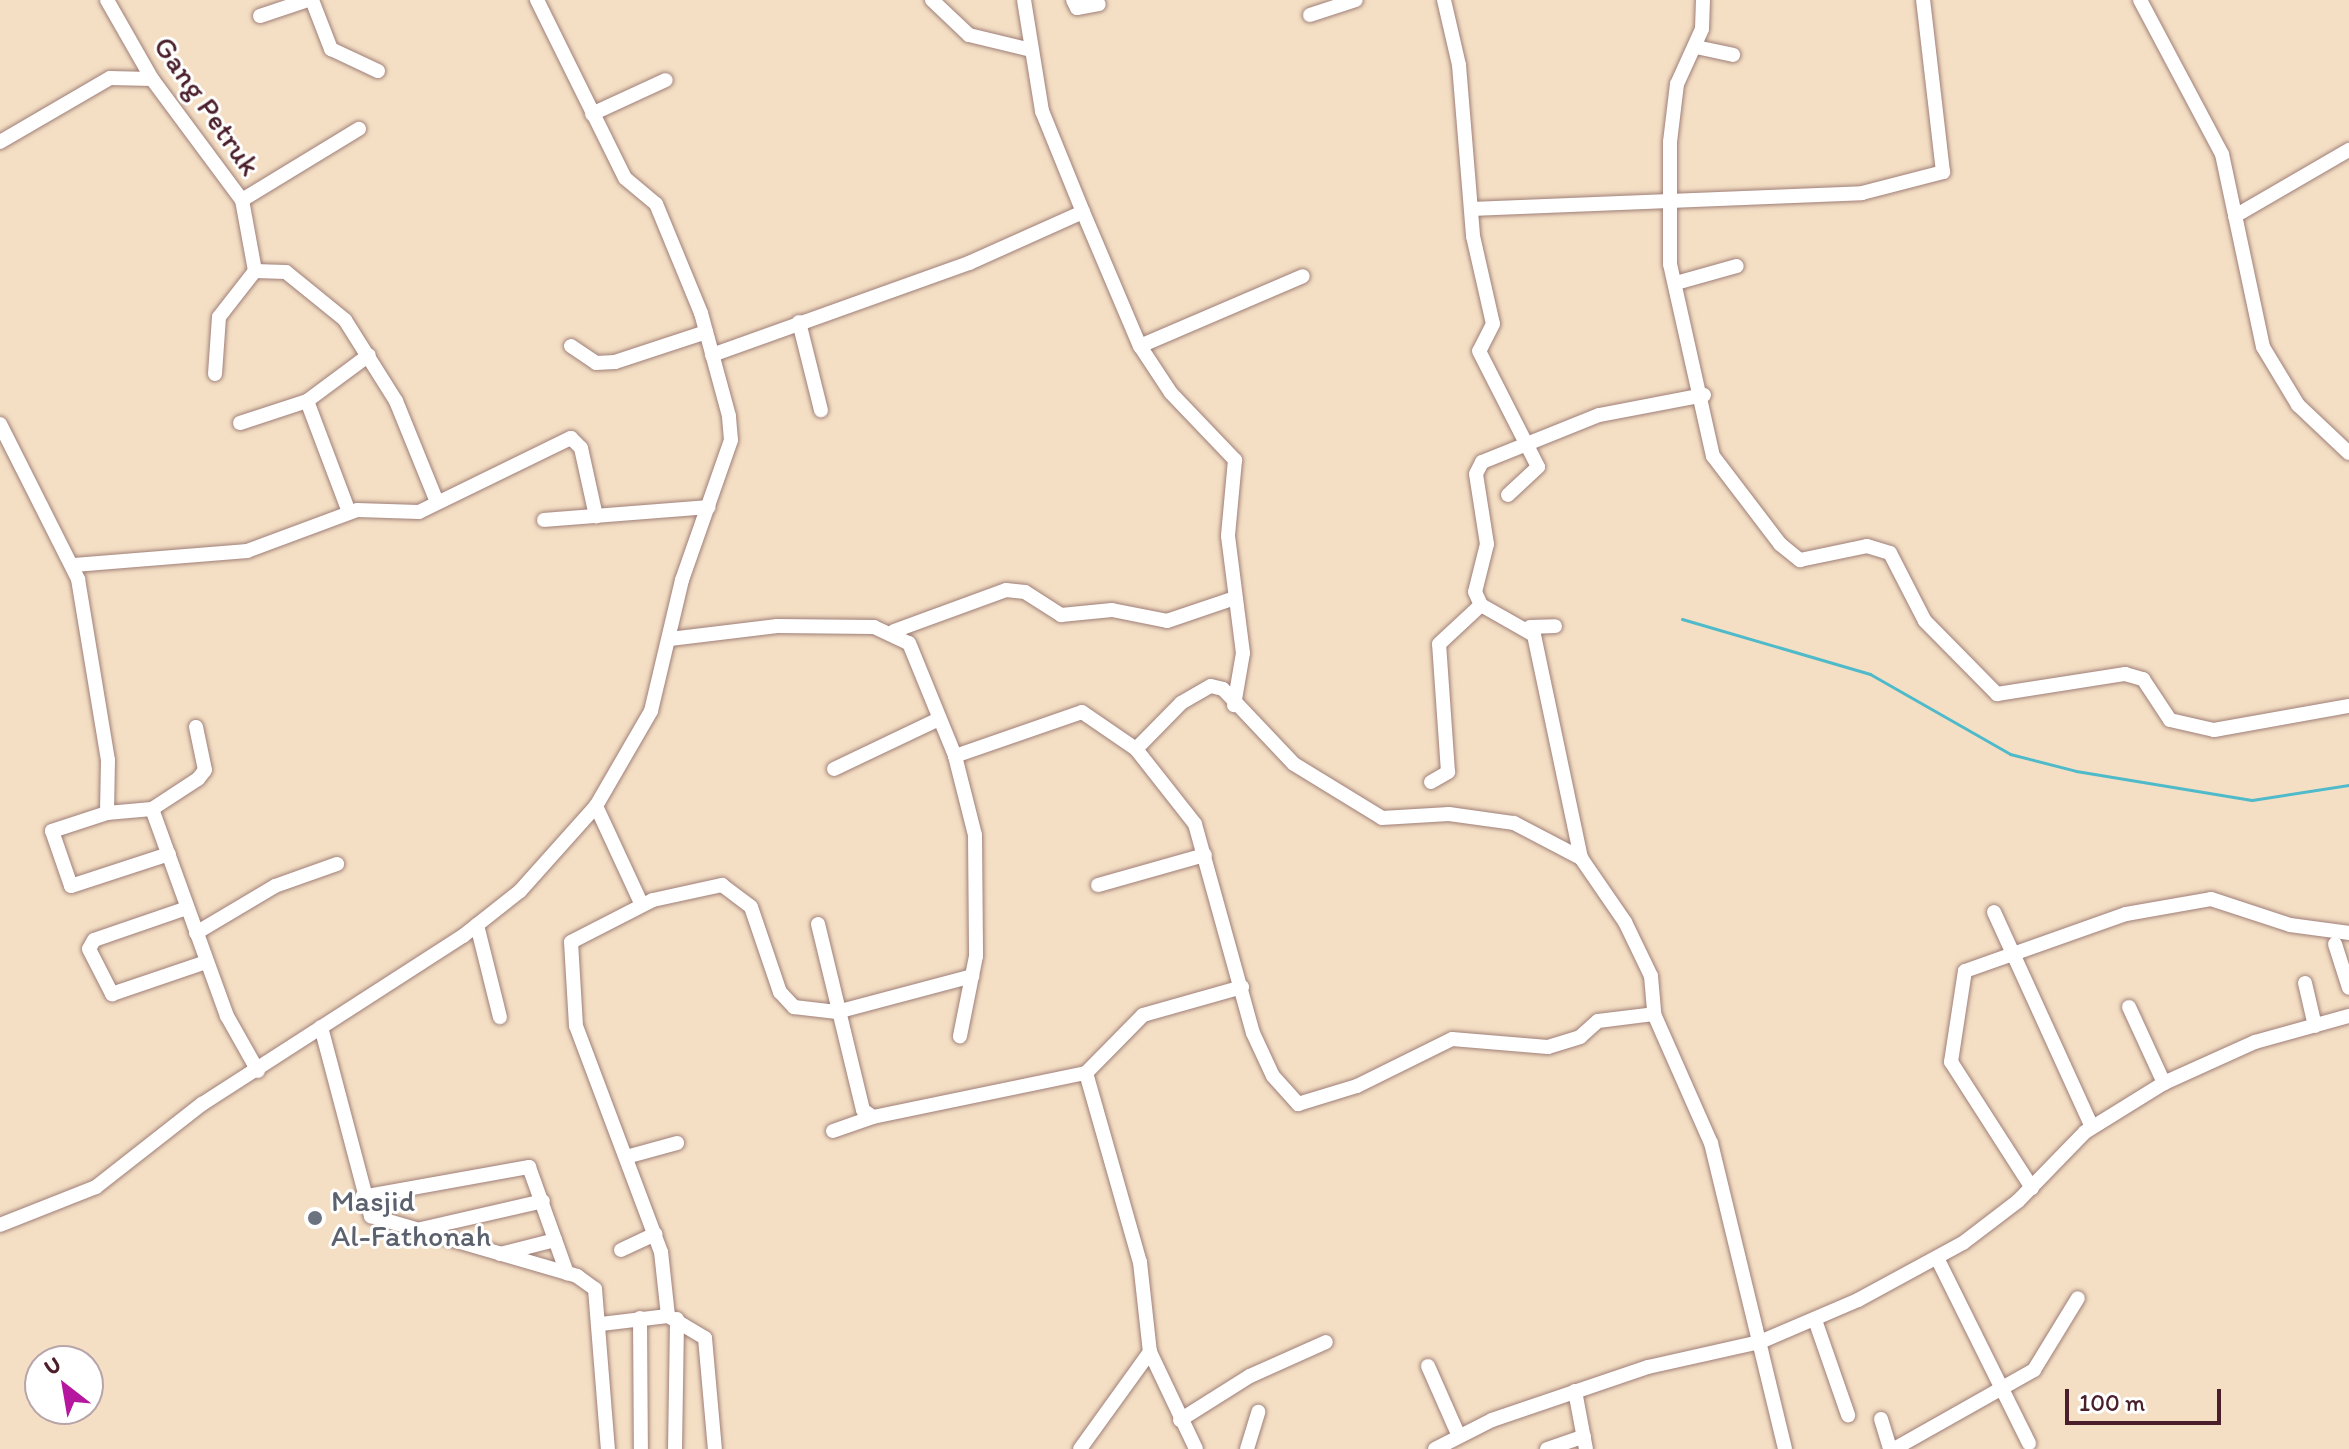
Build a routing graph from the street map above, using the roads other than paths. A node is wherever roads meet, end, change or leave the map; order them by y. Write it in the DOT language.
graph roads {
  1 [pos="107,0"];
  2 [pos="310,0"];
  3 [pos="537,0"];
  4 [pos="932,0"];
  5 [pos="1024,0"];
  6 [pos="1073,0"];
  7 [pos="1356,0"];
  8 [pos="1444,0"];
  9 [pos="1703,0"];
  10 [pos="1923,0"];
  11 [pos="2140,0"];
  12 [pos="1099,4"];
  13 [pos="1310,15"];
  14 [pos="260,16"];
  15 [pos="1696,47"];
  16 [pos="1031,50"];
  17 [pos="1733,55"];
  18 [pos="378,71"];
  19 [pos="152,79"];
  20 [pos="666,80"];
  21 [pos="592,114"];
  22 [pos="359,129"];
  23 [pos="0,142"];
  24 [pos="2349,150"];
  25 [pos="242,200"];
  26 [pos="1665,200"];
  27 [pos="1471,209"];
  28 [pos="1083,212"];
  29 [pos="2235,216"];
  30 [pos="1737,266"];
  31 [pos="255,271"];
  32 [pos="1303,276"];
  33 [pos="1676,283"];
  34 [pos="799,322"];
  35 [pos="706,332"];
  36 [pos="571,346"];
  37 [pos="1140,346"];
  38 [pos="369,355"];
  39 [pos="712,355"];
  40 [pos="215,374"];
  41 [pos="1704,395"];
  42 [pos="307,401"];
  43 [pos="821,410"];
  44 [pos="240,423"];
  45 [pos="0,424"];
  46 [pos="1531,441"];
  47 [pos="2349,453"];
  48 [pos="1508,495"];
  49 [pos="437,502"];
  50 [pos="708,507"];
  51 [pos="349,512"];
  52 [pos="596,516"];
  53 [pos="544,520"];
  54 [pos="74,565"];
  55 [pos="1235,598"];
  56 [pos="1481,605"];
  57 [pos="1555,626"];
  58 [pos="1530,627"];
  59 [pos="894,631"];
  60 [pos="670,639"];
  61 [pos="1234,705"];
  62 [pos="2349,706"];
  63 [pos="939,719"];
  64 [pos="196,727"];
  65 [pos="1136,749"];
  66 [pos="955,756"];
  67 [pos="834,769"];
  68 [pos="1431,782"];
  69 [pos="596,806"];
  70 [pos="152,809"];
  71 [pos="107,813"];
  72 [pos="169,854"];
  73 [pos="1205,855"];
  74 [pos="1581,858"];
  75 [pos="337,864"];
  76 [pos="1098,885"];
  77 [pos="642,905"];
  78 [pos="187,908"];
  79 [pos="1994,912"];
  80 [pos="818,924"];
  81 [pos="477,925"];
  82 [pos="196,933"];
  83 [pos="2349,933"];
  84 [pos="2335,944"];
  85 [pos="2013,952"];
  86 [pos="206,962"];
  87 [pos="972,976"];
  88 [pos="2305,983"];
  89 [pos="1242,987"];
  90 [pos="2349,988"];
  91 [pos="2129,1007"];
  92 [pos="837,1012"];
  93 [pos="1654,1014"];
  94 [pos="2349,1016"];
  95 [pos="500,1017"];
  96 [pos="2315,1026"];
  97 [pos="321,1027"];
  98 [pos="960,1036"];
  99 [pos="258,1071"];
  100 [pos="1086,1073"];
  101 [pos="2164,1083"];
  102 [pos="873,1117"];
  103 [pos="2092,1127"];
  104 [pos="833,1131"];
  105 [pos="677,1143"];
  106 [pos="626,1157"];
  107 [pos="2032,1188"];
  108 [pos="362,1197"];
  109 [pos="543,1201"];
  110 [pos="0,1225"];
  111 [pos="416,1230"];
  112 [pos="655,1234"];
  113 [pos="555,1240"];
  114 [pos="621,1250"];
  115 [pos="500,1254"];
  116 [pos="1937,1258"];
  117 [pos="567,1273"];
  118 [pos="2078,1298"];
  119 [pos="640,1318"];
  120 [pos="672,1318"];
  121 [pos="1815,1320"];
  122 [pos="601,1324"];
  123 [pos="1326,1342"];
  124 [pos="1760,1342"];
  125 [pos="1150,1352"];
  126 [pos="1428,1366"];
  127 [pos="1575,1391"];
  128 [pos="2001,1391"];
  129 [pos="1258,1412"];
  130 [pos="1848,1415"];
  131 [pos="1881,1419"];
  132 [pos="1180,1420"];
  133 [pos="1458,1434"];
  134 [pos="1585,1443"];
  135 [pos="2029,1443"];
  136 [pos="1435,1448"];
  137 [pos="608,1449"];
  138 [pos="641,1449"];
  139 [pos="675,1449"];
  140 [pos="715,1449"];
  141 [pos="1080,1449"];
  142 [pos="1196,1449"];
  143 [pos="1247,1449"];
  144 [pos="1547,1449"];
  145 [pos="1785,1449"];
  146 [pos="1892,1449"];
  1 -- 19 [label="street, Gang Petruk"];
  2 -- 14 [label="street"];
  2 -- 18 [label="street"];
  3 -- 21 [label="street"];
  4 -- 16 [label="street"];
  5 -- 16 [label="street"];
  6 -- 12 [label="street"];
  7 -- 13 [label="street"];
  8 -- 27 [label="street"];
  9 -- 15 [label="street"];
  10 -- 26 [label="street"];
  11 -- 29 [label="street"];
  15 -- 17 [label="street"];
  15 -- 26 [label="street"];
  16 -- 28 [label="street"];
  19 -- 23 [label="street"];
  19 -- 25 [label="street, Gang Petruk"];
  20 -- 21 [label="street"];
  21 -- 35 [label="street"];
  22 -- 25 [label="street"];
  24 -- 29 [label="street"];
  25 -- 31 [label="street, Gang Petruk"];
  26 -- 27 [label="street"];
  26 -- 33 [label="street"];
  27 -- 46 [label="street"];
  28 -- 34 [label="street"];
  28 -- 37 [label="street"];
  29 -- 47 [label="street"];
  30 -- 33 [label="street"];
  31 -- 38 [label="street"];
  31 -- 40 [label="street"];
  32 -- 37 [label="street"];
  33 -- 41 [label="street"];
  34 -- 39 [label="street"];
  34 -- 43 [label="street"];
  35 -- 36 [label="street"];
  35 -- 39 [label="street"];
  37 -- 55 [label="street"];
  38 -- 42 [label="street"];
  38 -- 49 [label="street"];
  39 -- 50 [label="street"];
  41 -- 46 [label="street"];
  41 -- 62 [label="street"];
  42 -- 44 [label="street"];
  42 -- 51 [label="street"];
  45 -- 54 [label="street"];
  46 -- 48 [label="street"];
  46 -- 56 [label="street"];
  49 -- 51 [label="street"];
  49 -- 52 [label="street"];
  50 -- 52 [label="street"];
  50 -- 60 [label="street"];
  51 -- 54 [label="street"];
  52 -- 53 [label="street"];
  54 -- 71 [label="street"];
  55 -- 59 [label="street"];
  55 -- 61 [label="street"];
  56 -- 58 [label="street"];
  56 -- 68 [label="street"];
  57 -- 58 [label="street"];
  58 -- 74 [label="street"];
  59 -- 60 [label="street"];
  59 -- 63 [label="street"];
  60 -- 69 [label="street"];
  61 -- 65 [label="street"];
  61 -- 74 [label="street"];
  63 -- 66 [label="street"];
  63 -- 67 [label="street"];
  64 -- 70 [label="street"];
  65 -- 66 [label="street"];
  65 -- 73 [label="street"];
  66 -- 87 [label="street"];
  69 -- 77 [label="street"];
  69 -- 81 [label="street"];
  70 -- 71 [label="street"];
  70 -- 72 [label="street"];
  71 -- 72 [label="street"];
  72 -- 78 [label="street"];
  73 -- 76 [label="street"];
  73 -- 89 [label="street"];
  74 -- 93 [label="street"];
  75 -- 82 [label="street"];
  77 -- 92 [label="street"];
  77 -- 106 [label="street"];
  78 -- 82 [label="street"];
  78 -- 86 [label="street"];
  79 -- 85 [label="street"];
  80 -- 92 [label="street"];
  81 -- 95 [label="street"];
  81 -- 97 [label="street"];
  82 -- 86 [label="street"];
  83 -- 85 [label="street"];
  84 -- 90 [label="street"];
  85 -- 103 [label="street"];
  85 -- 107 [label="street"];
  86 -- 99 [label="street"];
  87 -- 92 [label="street"];
  87 -- 98 [label="street"];
  88 -- 96 [label="street"];
  89 -- 93 [label="street"];
  89 -- 100 [label="street"];
  91 -- 101 [label="street"];
  92 -- 102 [label="street"];
  93 -- 124 [label="street"];
  94 -- 96 [label="street"];
  96 -- 101 [label="street"];
  97 -- 99 [label="street"];
  97 -- 108 [label="street"];
  99 -- 110 [label="street"];
  100 -- 102 [label="street"];
  100 -- 125 [label="street"];
  101 -- 103 [label="street"];
  102 -- 104 [label="street"];
  103 -- 107 [label="street"];
  105 -- 106 [label="street"];
  106 -- 112 [label="street"];
  107 -- 116 [label="street"];
  108 -- 109 [label="street"];
  108 -- 111 [label="street"];
  109 -- 111 [label="street"];
  109 -- 113 [label="street"];
  111 -- 115 [label="street"];
  112 -- 114 [label="street"];
  112 -- 120 [label="street"];
  113 -- 115 [label="street"];
  113 -- 117 [label="street"];
  115 -- 117 [label="street"];
  116 -- 121 [label="street"];
  116 -- 128 [label="street"];
  117 -- 122 [label="street"];
  118 -- 128 [label="street"];
  119 -- 120 [label="street"];
  119 -- 122 [label="street"];
  119 -- 138 [label="street"];
  120 -- 139 [label="street"];
  120 -- 140 [label="street"];
  121 -- 124 [label="street"];
  121 -- 130 [label="street"];
  122 -- 137 [label="street"];
  123 -- 132 [label="street"];
  124 -- 127 [label="street"];
  124 -- 145 [label="street"];
  125 -- 132 [label="street"];
  125 -- 141 [label="street"];
  126 -- 133 [label="street"];
  127 -- 133 [label="street"];
  127 -- 134 [label="street"];
  128 -- 135 [label="street"];
  128 -- 146 [label="street"];
  129 -- 143 [label="street"];
  131 -- 146 [label="street"];
  132 -- 142 [label="street"];
  133 -- 136 [label="street"];
  134 -- 144 [label="street"];
}
